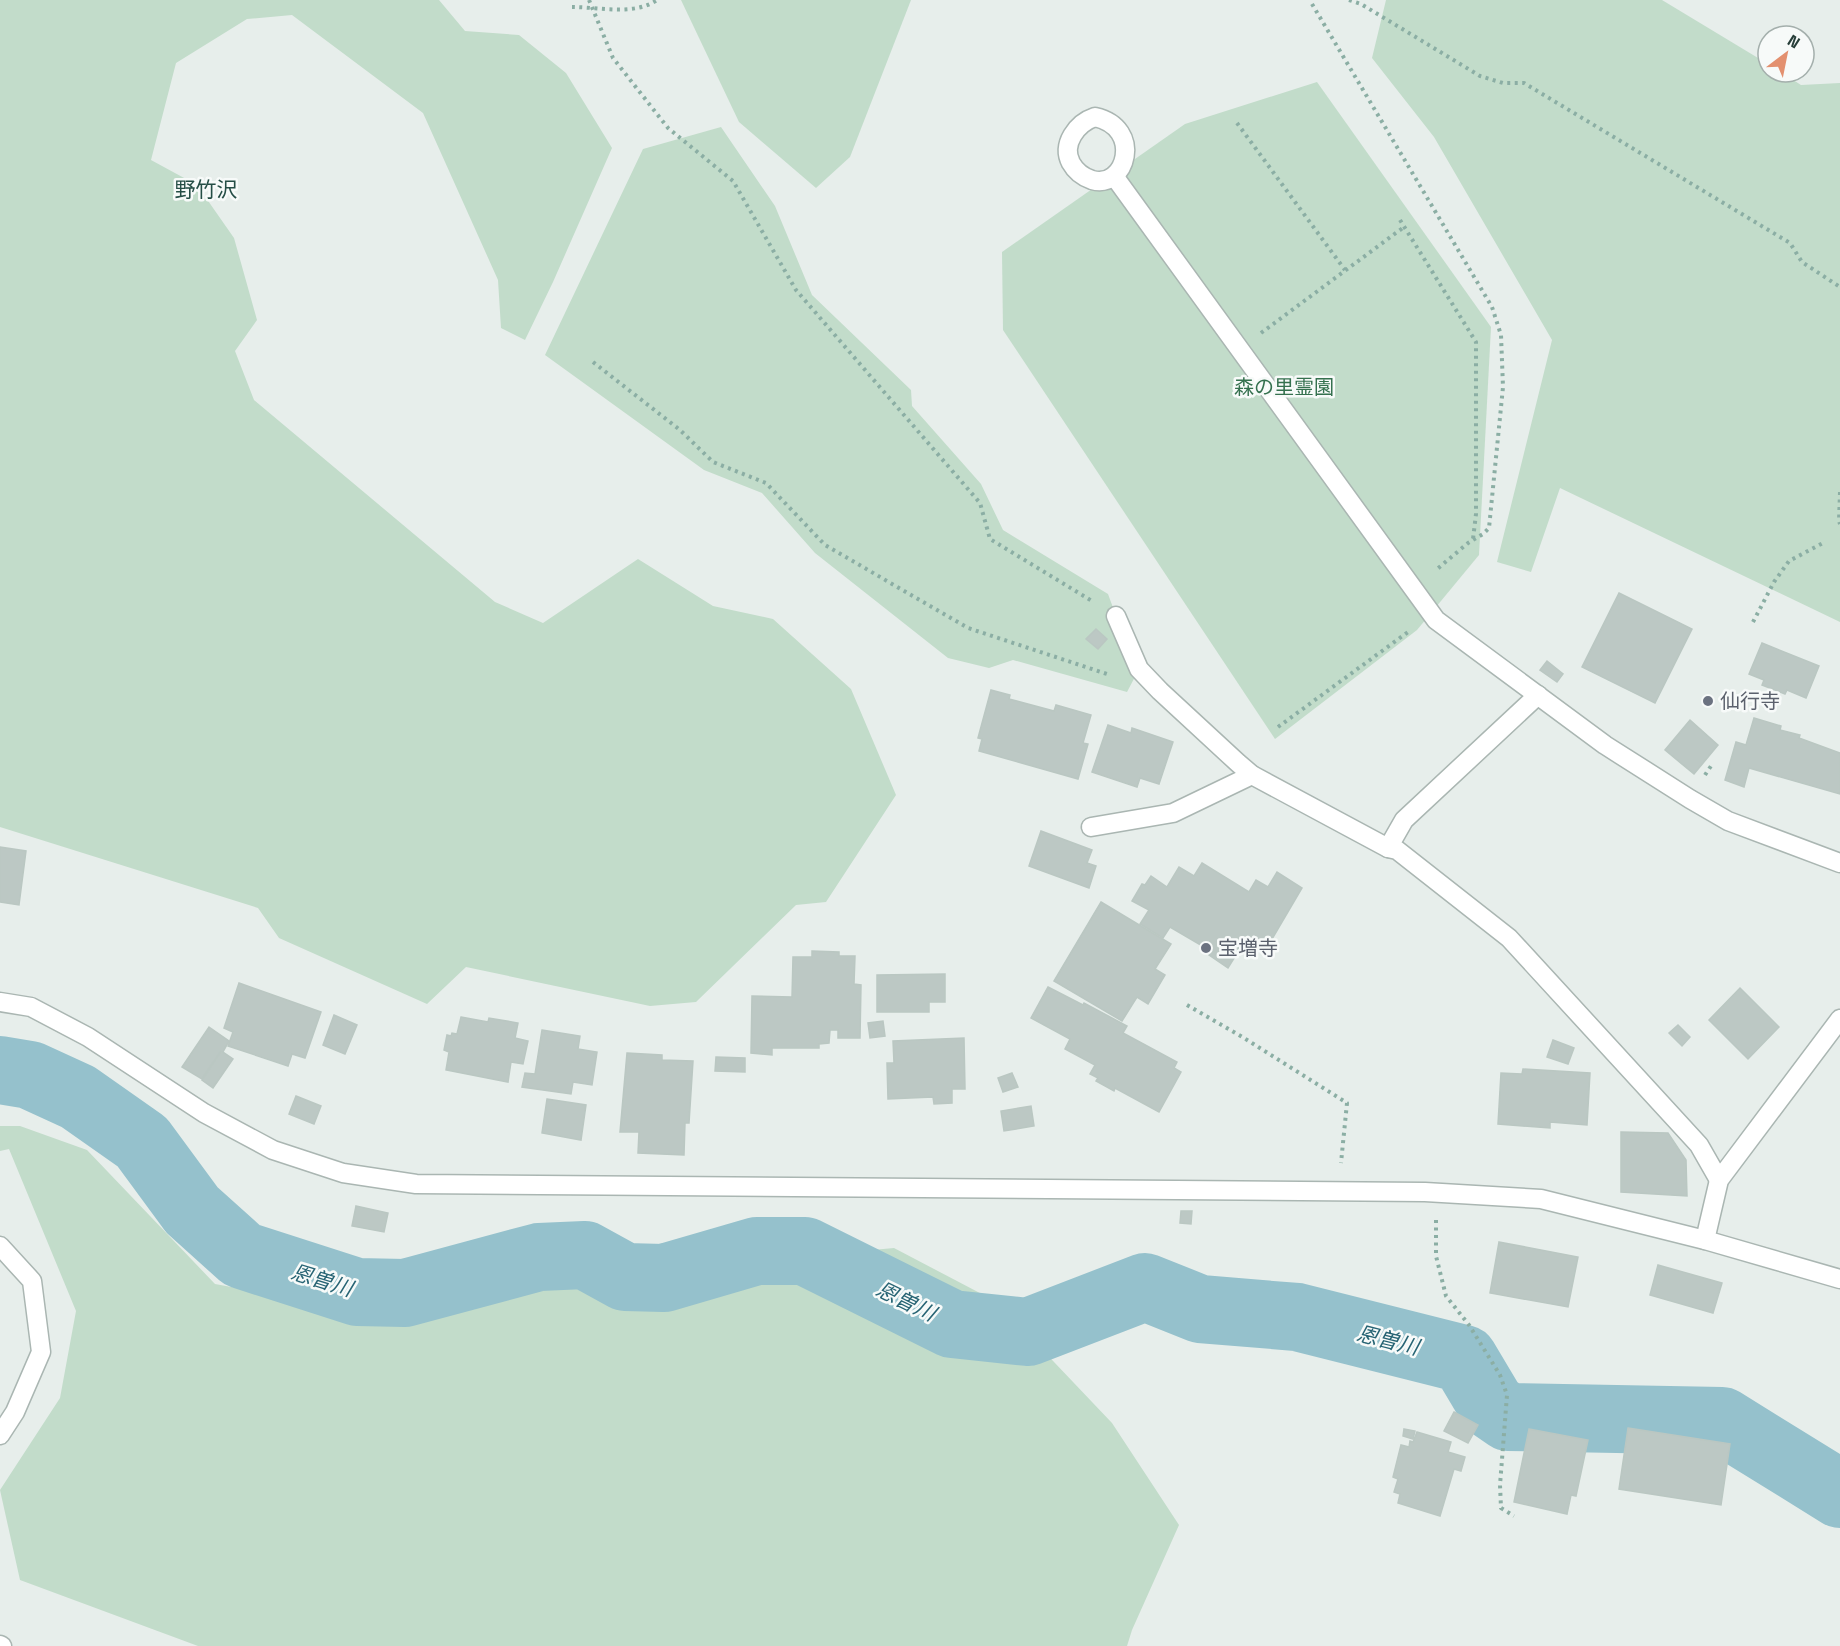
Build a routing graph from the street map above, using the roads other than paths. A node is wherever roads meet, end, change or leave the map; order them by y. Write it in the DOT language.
graph roads {
  1 [pos="1114,176"];
  2 [pos="1116,616"];
  3 [pos="1538,696"];
  4 [pos="1252,775"];
  5 [pos="1091,827"];
  6 [pos="1388,848"];
  7 [pos="1840,863"];
  8 [pos="0,1002"];
  9 [pos="1840,1019"];
  10 [pos="1719,1179"];
  11 [pos="1705,1240"];
  12 [pos="0,1246"];
  13 [pos="1840,1279"];
  14 [pos="0,1435"];
  1 -- 3 [label="street"];
  2 -- 4 [label="street"];
  3 -- 6 [label="street"];
  3 -- 7 [label="street"];
  4 -- 5 [label="street"];
  4 -- 6 [label="street"];
  6 -- 10 [label="street"];
  8 -- 11 [label="street"];
  9 -- 10 [label="street"];
  10 -- 11 [label="street"];
  11 -- 13 [label="street"];
  12 -- 14 [label="street"];
}
